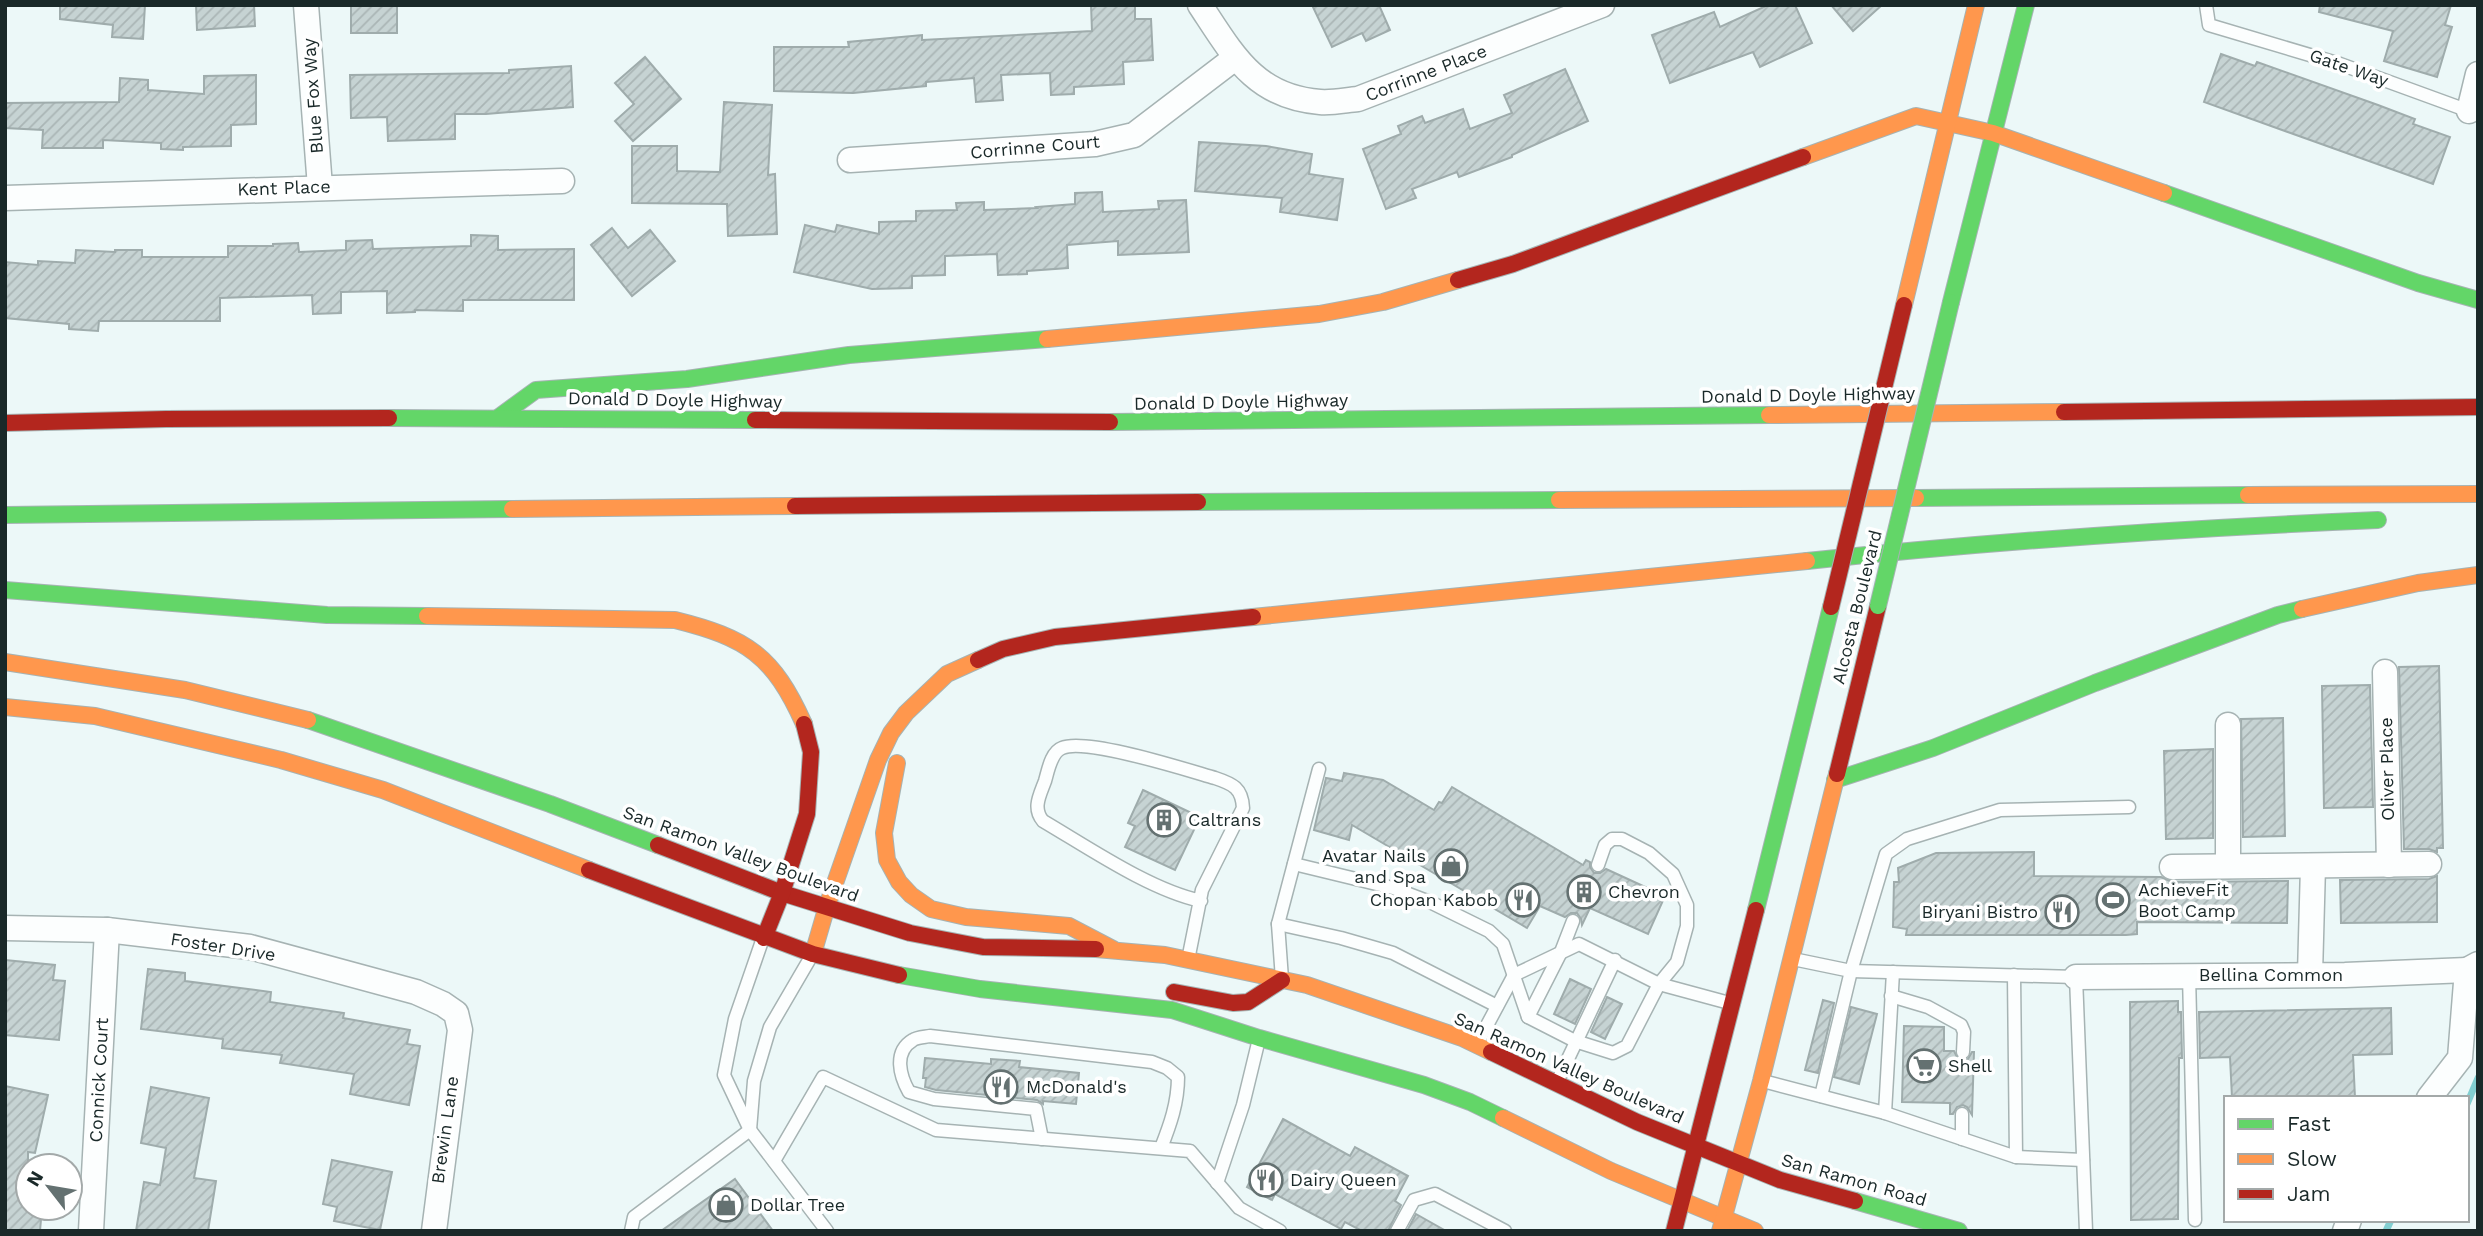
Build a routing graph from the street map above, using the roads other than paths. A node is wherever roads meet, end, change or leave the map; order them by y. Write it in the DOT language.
graph roads {
  1 [pos="306,5"];
  2 [pos="1200,5"];
  3 [pos="1602,5"];
  4 [pos="1976,5"];
  5 [pos="2026,5"];
  6 [pos="2206,5"];
  7 [pos="1234,58"];
  8 [pos="2478,74"];
  9 [pos="2469,111"];
  10 [pos="1947,123"];
  11 [pos="1993,133"];
  12 [pos="850,160"];
  13 [pos="562,181"];
  14 [pos="320,187"];
  15 [pos="5,198"];
  16 [pos="2478,300"];
  17 [pos="2478,407"];
  18 [pos="499,417"];
  19 [pos="5,423"];
  20 [pos="2478,494"];
  21 [pos="5,515"];
  22 [pos="2397,519"];
  23 [pos="2478,575"];
  24 [pos="5,590"];
  25 [pos="5,662"];
  26 [pos="2385,672"];
  27 [pos="5,707"];
  28 [pos="906,713"];
  29 [pos="2228,725"];
  30 [pos="1319,769"];
  31 [pos="1835,780"];
  32 [pos="2129,807"];
  33 [pos="1294,864"];
  34 [pos="2430,864"];
  35 [pos="1598,865"];
  36 [pos="2389,865"];
  37 [pos="2228,866"];
  38 [pos="2313,866"];
  39 [pos="2172,867"];
  40 [pos="782,893"];
  41 [pos="1201,901"];
  42 [pos="827,906"];
  43 [pos="1573,920"];
  44 [pos="1278,924"];
  45 [pos="5,928"];
  46 [pos="107,930"];
  47 [pos="764,937"];
  48 [pos="1113,949"];
  49 [pos="1561,952"];
  50 [pos="813,954"];
  51 [pos="1791,958"];
  52 [pos="1188,960"];
  53 [pos="1615,960"];
  54 [pos="2472,967"];
  55 [pos="1851,971"];
  56 [pos="1893,972"];
  57 [pos="2310,974"];
  58 [pos="1514,975"];
  59 [pos="2014,975"];
  60 [pos="2189,975"];
  61 [pos="2076,977"];
  62 [pos="1282,980"];
  63 [pos="1659,984"];
  64 [pos="1127,988"];
  65 [pos="1154,988"];
  66 [pos="1891,996"];
  67 [pos="1107,1002"];
  68 [pos="1733,1004"];
  69 [pos="1497,1006"];
  70 [pos="1528,1017"];
  71 [pos="460,1030"];
  72 [pos="1259,1038"];
  73 [pos="1575,1041"];
  74 [pos="1477,1044"];
  75 [pos="1963,1052"];
  76 [pos="1762,1081"];
  77 [pos="1556,1083"];
  78 [pos="1821,1096"];
  79 [pos="2431,1096"];
  80 [pos="1885,1113"];
  81 [pos="1962,1114"];
  82 [pos="750,1130"];
  83 [pos="1042,1139"];
  84 [pos="1962,1139"];
  85 [pos="1696,1146"];
  86 [pos="1161,1148"];
  87 [pos="2016,1157"];
  88 [pos="2083,1160"];
  89 [pos="774,1161"];
  90 [pos="1739,1163"];
  91 [pos="1217,1184"];
  92 [pos="1682,1200"];
  93 [pos="2195,1220"];
  94 [pos="1722,1224"];
  95 [pos="91,1231"];
  96 [pos="433,1231"];
  97 [pos="631,1231"];
  98 [pos="827,1231"];
  99 [pos="1280,1231"];
  100 [pos="1397,1231"];
  101 [pos="1505,1231"];
  102 [pos="1674,1231"];
  103 [pos="1755,1231"];
  104 [pos="1959,1231"];
  105 [pos="2086,1231"];
  1 -- 14 [label="street, Blue Fox Way"];
  2 -- 7 [label="street, Corrinne Place"];
  3 -- 7 [label="street, Corrinne Place"];
  4 -- 10 [label="main road, Alcosta Boulevard"];
  5 -- 11 [label="main road, Alcosta Boulevard"];
  6 -- 9 [label="lane, Gate Way"];
  7 -- 12 [label="street, Corrinne Court"];
  8 -- 9 [label="street, Gate Way"];
  10 -- 11 [label="main road"];
  10 -- 18 [label="main road"];
  10 -- 68 [label="main road, Alcosta Boulevard, bridge"];
  11 -- 16 [label="main road"];
  11 -- 31 [label="main road, Alcosta Boulevard, bridge"];
  13 -- 14 [label="street, Kent Place"];
  14 -- 15 [label="street, Kent Place"];
  17 -- 18 [label="main road, Donald D Doyle Highway"];
  18 -- 19 [label="main road, Donald D Doyle Highway"];
  20 -- 21 [label="main road"];
  22 -- 28 [label="main road"];
  23 -- 31 [label="main road"];
  24 -- 40 [label="main road"];
  25 -- 40 [label="main road, San Ramon Valley Boulevard"];
  26 -- 36 [label="street, Oliver Place"];
  27 -- 47 [label="main road"];
  28 -- 42 [label="main road"];
  28 -- 48 [label="main road"];
  29 -- 37 [label="street"];
  30 -- 33 [label="lane"];
  31 -- 51 [label="main road, Alcosta Boulevard"];
  32 -- 55 [label="lane"];
  33 -- 44 [label="lane"];
  33 -- 58 [label="lane"];
  34 -- 36 [label="street"];
  35 -- 63 [label="lane"];
  36 -- 38 [label="street"];
  37 -- 38 [label="street"];
  37 -- 39 [label="street"];
  38 -- 57 [label="street"];
  40 -- 42 [label="main road, San Ramon Valley Boulevard"];
  40 -- 47 [label="main road"];
  41 -- 41 [label="lane"];
  41 -- 52 [label="lane"];
  42 -- 48 [label="main road, San Ramon Valley Boulevard"];
  42 -- 50 [label="main road"];
  43 -- 49 [label="lane"];
  44 -- 62 [label="lane"];
  44 -- 69 [label="lane"];
  45 -- 46 [label="street, Foster Drive"];
  46 -- 71 [label="street, Foster Drive"];
  46 -- 95 [label="street, Connick Court"];
  47 -- 50 [label="main road"];
  47 -- 82 [label="lane"];
  48 -- 52 [label="main road, San Ramon Valley Boulevard"];
  49 -- 53 [label="lane"];
  49 -- 58 [label="lane"];
  49 -- 70 [label="lane"];
  50 -- 67 [label="main road"];
  50 -- 82 [label="lane"];
  51 -- 55 [label="lane"];
  51 -- 76 [label="main road, Alcosta Boulevard"];
  52 -- 62 [label="main road, San Ramon Valley Boulevard"];
  53 -- 63 [label="lane"];
  53 -- 73 [label="lane"];
  54 -- 57 [label="street, Bellina Common"];
  54 -- 79 [label="street"];
  55 -- 56 [label="lane"];
  55 -- 78 [label="lane"];
  56 -- 59 [label="lane"];
  56 -- 66 [label="lane"];
  57 -- 60 [label="street, Bellina Common"];
  58 -- 69 [label="lane"];
  58 -- 70 [label="lane"];
  59 -- 61 [label="lane"];
  59 -- 87 [label="lane"];
  60 -- 61 [label="street, Bellina Common"];
  60 -- 93 [label="lane"];
  61 -- 88 [label="lane"];
  62 -- 65 [label="main road"];
  62 -- 74 [label="main road, San Ramon Valley Boulevard"];
  63 -- 68 [label="lane"];
  63 -- 73 [label="lane"];
  64 -- 67 [label="main road"];
  66 -- 75 [label="lane"];
  66 -- 80 [label="lane"];
  67 -- 72 [label="main road"];
  68 -- 85 [label="main road, Alcosta Boulevard"];
  69 -- 74 [label="lane"];
  70 -- 73 [label="lane"];
  71 -- 96 [label="street, Brewin Lane"];
  72 -- 91 [label="lane"];
  72 -- 92 [label="main road"];
  73 -- 77 [label="lane"];
  74 -- 77 [label="main road, San Ramon Valley Boulevard"];
  76 -- 78 [label="lane"];
  76 -- 90 [label="main road, Alcosta Boulevard"];
  77 -- 85 [label="main road, San Ramon Valley Boulevard"];
  78 -- 80 [label="lane"];
  80 -- 84 [label="lane"];
  81 -- 84 [label="lane"];
  82 -- 89 [label="lane"];
  82 -- 97 [label="lane"];
  83 -- 86 [label="lane"];
  83 -- 86 [label="lane"];
  83 -- 89 [label="lane"];
  84 -- 87 [label="lane"];
  85 -- 90 [label="main road, San Ramon Valley Boulevard"];
  85 -- 92 [label="main road, Alcosta Boulevard"];
  86 -- 91 [label="lane"];
  87 -- 88 [label="lane"];
  88 -- 105 [label="lane"];
  89 -- 98 [label="lane"];
  90 -- 94 [label="main road, Alcosta Boulevard"];
  90 -- 104 [label="main road, San Ramon Road"];
  91 -- 99 [label="lane"];
  92 -- 94 [label="main road"];
  92 -- 102 [label="main road, Alcosta Boulevard"];
  94 -- 103 [label="main road"];
  100 -- 101 [label="lane"];
}
